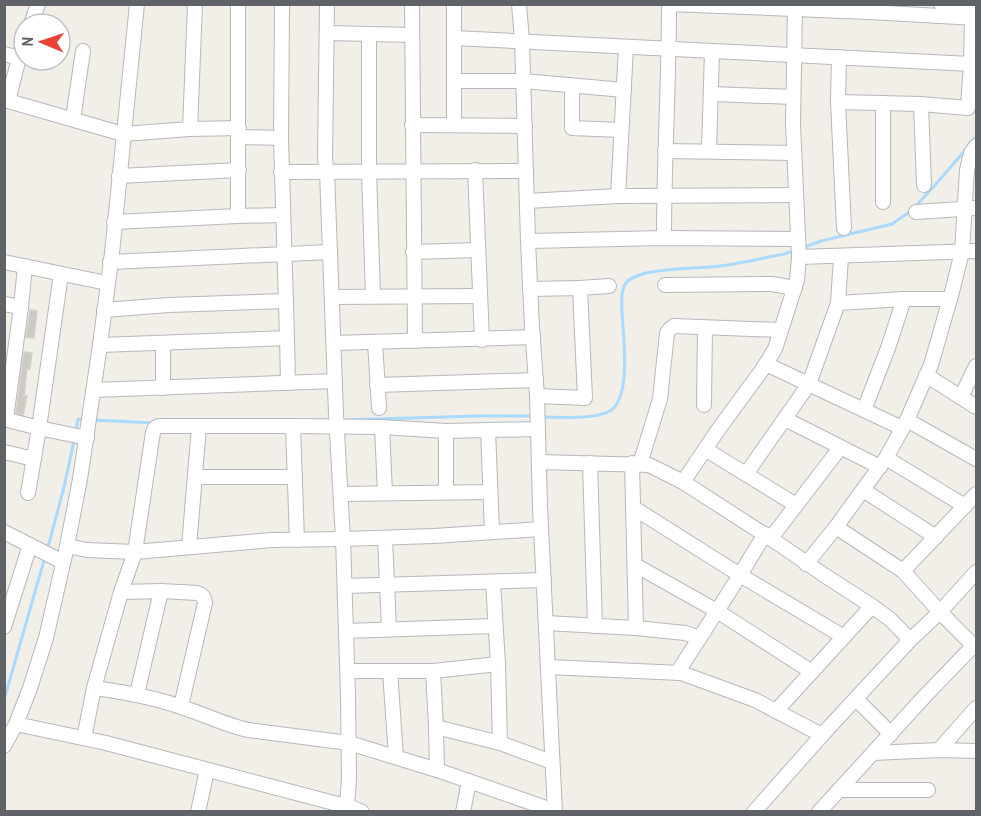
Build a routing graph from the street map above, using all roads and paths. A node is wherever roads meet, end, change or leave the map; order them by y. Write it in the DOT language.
graph roads {
  1 [pos="137,4"];
  2 [pos="195,4"];
  3 [pos="238,4"];
  4 [pos="282,4"];
  5 [pos="327,4"];
  6 [pos="412,4"];
  7 [pos="454,4"];
  8 [pos="519,4"];
  9 [pos="669,4"];
  10 [pos="941,4"];
  11 [pos="795,7"];
  12 [pos="975,14"];
  13 [pos="327,33"];
  14 [pos="369,34"];
  15 [pos="412,35"];
  16 [pos="454,38"];
  17 [pos="522,41"];
  18 [pos="626,47"];
  19 [pos="669,49"];
  20 [pos="83,51"];
  21 [pos="712,51"];
  22 [pos="794,54"];
  23 [pos="839,57"];
  24 [pos="972,64"];
  25 [pos="15,72"];
  26 [pos="454,81"];
  27 [pos="523,81"];
  28 [pos="572,86"];
  29 [pos="624,90"];
  30 [pos="711,94"];
  31 [pos="793,97"];
  32 [pos="6,100"];
  33 [pos="838,102"];
  34 [pos="883,103"];
  35 [pos="921,104"];
  36 [pos="73,119"];
  37 [pos="412,125"];
  38 [pos="454,125"];
  39 [pos="525,126"];
  40 [pos="190,129"];
  41 [pos="621,130"];
  42 [pos="239,133"];
  43 [pos="123,134"];
  44 [pos="281,138"];
  45 [pos="976,146"];
  46 [pos="665,151"];
  47 [pos="709,151"];
  48 [pos="794,153"];
  49 [pos="239,170"];
  50 [pos="413,170"];
  51 [pos="475,170"];
  52 [pos="369,171"];
  53 [pos="526,171"];
  54 [pos="281,172"];
  55 [pos="327,172"];
  56 [pos="120,176"];
  57 [pos="924,185"];
  58 [pos="664,195"];
  59 [pos="795,195"];
  60 [pos="618,196"];
  61 [pos="527,201"];
  62 [pos="883,202"];
  63 [pos="970,208"];
  64 [pos="916,212"];
  65 [pos="283,215"];
  66 [pos="238,216"];
  67 [pos="114,222"];
  68 [pos="844,228"];
  69 [pos="664,238"];
  70 [pos="528,241"];
  71 [pos="798,248"];
  72 [pos="478,250"];
  73 [pos="976,251"];
  74 [pos="330,252"];
  75 [pos="413,252"];
  76 [pos="962,252"];
  77 [pos="285,254"];
  78 [pos="841,257"];
  79 [pos="4,262"];
  80 [pos="110,262"];
  81 [pos="25,267"];
  82 [pos="61,274"];
  83 [pos="107,283"];
  84 [pos="665,285"];
  85 [pos="609,286"];
  86 [pos="580,288"];
  87 [pos="795,288"];
  88 [pos="530,289"];
  89 [pos="373,296"];
  90 [pos="414,296"];
  91 [pos="480,296"];
  92 [pos="332,297"];
  93 [pos="903,299"];
  94 [pos="950,299"];
  95 [pos="286,301"];
  96 [pos="838,303"];
  97 [pos="4,304"];
  98 [pos="21,307"];
  99 [pos="104,310"];
  100 [pos="705,328"];
  101 [pos="780,330"];
  102 [pos="532,337"];
  103 [pos="287,338"];
  104 [pos="10,339"];
  105 [pos="483,340"];
  106 [pos="415,341"];
  107 [pos="375,342"];
  108 [pos="163,343"];
  109 [pos="334,343"];
  110 [pos="100,345"];
  111 [pos="766,364"];
  112 [pos="976,366"];
  113 [pos="926,375"];
  114 [pos="536,380"];
  115 [pos="335,381"];
  116 [pos="288,383"];
  117 [pos="809,384"];
  118 [pos="377,385"];
  119 [pos="163,388"];
  120 [pos="94,390"];
  121 [pos="537,396"];
  122 [pos="961,397"];
  123 [pos="704,405"];
  124 [pos="976,407"];
  125 [pos="378,408"];
  126 [pos="864,410"];
  127 [pos="5,419"];
  128 [pos="785,419"];
  129 [pos="538,421"];
  130 [pos="337,422"];
  131 [pos="904,424"];
  132 [pos="293,426"];
  133 [pos="199,427"];
  134 [pos="382,427"];
  135 [pos="39,428"];
  136 [pos="83,429"];
  137 [pos="488,430"];
  138 [pos="446,431"];
  139 [pos="840,448"];
  140 [pos="705,449"];
  141 [pos="4,452"];
  142 [pos="34,459"];
  143 [pos="976,459"];
  144 [pos="540,462"];
  145 [pos="590,463"];
  146 [pos="883,463"];
  147 [pos="636,464"];
  148 [pos="746,474"];
  149 [pos="195,477"];
  150 [pos="295,477"];
  151 [pos="683,482"];
  152 [pos="862,490"];
  153 [pos="446,492"];
  154 [pos="490,492"];
  155 [pos="28,493"];
  156 [pos="385,493"];
  157 [pos="340,494"];
  158 [pos="976,494"];
  159 [pos="796,505"];
  160 [pos="965,506"];
  161 [pos="634,508"];
  162 [pos="836,527"];
  163 [pos="542,529"];
  164 [pos="4,532"];
  165 [pos="492,532"];
  166 [pos="768,536"];
  167 [pos="936,537"];
  168 [pos="384,538"];
  169 [pos="343,539"];
  170 [pos="297,540"];
  171 [pos="67,546"];
  172 [pos="189,547"];
  173 [pos="41,551"];
  174 [pos="135,552"];
  175 [pos="63,562"];
  176 [pos="806,564"];
  177 [pos="635,565"];
  178 [pos="903,571"];
  179 [pos="976,572"];
  180 [pos="741,575"];
  181 [pos="544,580"];
  182 [pos="493,582"];
  183 [pos="387,585"];
  184 [pos="345,586"];
  185 [pos="161,591"];
  186 [pos="121,592"];
  187 [pos="872,606"];
  188 [pos="717,611"];
  189 [pos="940,612"];
  190 [pos="546,623"];
  191 [pos="494,626"];
  192 [pos="595,626"];
  193 [pos="4,627"];
  194 [pos="636,628"];
  195 [pos="389,629"];
  196 [pos="346,631"];
  197 [pos="844,637"];
  198 [pos="700,638"];
  199 [pos="910,640"];
  200 [pos="976,646"];
  201 [pos="498,664"];
  202 [pos="548,667"];
  203 [pos="433,670"];
  204 [pos="348,671"];
  205 [pos="390,671"];
  206 [pos="812,672"];
  207 [pos="677,673"];
  208 [pos="94,688"];
  209 [pos="136,694"];
  210 [pos="856,699"];
  211 [pos="181,706"];
  212 [pos="976,708"];
  213 [pos="776,711"];
  214 [pos="16,724"];
  215 [pos="436,727"];
  216 [pos="891,734"];
  217 [pos="822,735"];
  218 [pos="84,738"];
  219 [pos="349,743"];
  220 [pos="500,743"];
  221 [pos="4,746"];
  222 [pos="939,750"];
  223 [pos="976,751"];
  224 [pos="873,753"];
  225 [pos="396,757"];
  226 [pos="552,762"];
  227 [pos="207,770"];
  228 [pos="437,770"];
  229 [pos="470,781"];
  230 [pos="839,790"];
  231 [pos="928,790"];
  232 [pos="347,806"];
  233 [pos="555,811"];
  234 [pos="756,811"];
  235 [pos="198,812"];
  236 [pos="362,812"];
  237 [pos="463,812"];
  238 [pos="819,812"];
  1 -- 43 [label="street"];
  2 -- 40 [label="street"];
  3 -- 42 [label="street"];
  4 -- 44 [label="street"];
  5 -- 13 [label="street"];
  6 -- 15 [label="street"];
  7 -- 16 [label="street"];
  8 -- 17 [label="street"];
  9 -- 11 [label="street"];
  9 -- 19 [label="street"];
  10 -- 12 [label="street"];
  11 -- 12 [label="street"];
  11 -- 22 [label="street"];
  12 -- 24 [label="street"];
  13 -- 14 [label="street"];
  13 -- 55 [label="street"];
  14 -- 15 [label="street"];
  14 -- 52 [label="street"];
  15 -- 37 [label="street"];
  16 -- 17 [label="street"];
  16 -- 26 [label="street"];
  17 -- 18 [label="street"];
  17 -- 27 [label="street"];
  18 -- 19 [label="street"];
  18 -- 29 [label="street"];
  19 -- 21 [label="street"];
  19 -- 46 [label="street"];
  20 -- 36 [label="street"];
  21 -- 22 [label="street"];
  21 -- 30 [label="street"];
  22 -- 23 [label="street"];
  22 -- 31 [label="street"];
  23 -- 24 [label="street"];
  23 -- 33 [label="street"];
  24 -- 35 [label="street"];
  25 -- 32 [label="street"];
  26 -- 27 [label="street"];
  26 -- 38 [label="street"];
  27 -- 28 [label="street"];
  27 -- 39 [label="street"];
  28 -- 29 [label="street"];
  28 -- 41 [label="street"];
  29 -- 41 [label="street"];
  30 -- 31 [label="street"];
  30 -- 47 [label="street"];
  31 -- 48 [label="street"];
  32 -- 36 [label="street"];
  33 -- 34 [label="street"];
  33 -- 68 [label="street"];
  34 -- 35 [label="street"];
  34 -- 62 [label="street"];
  35 -- 57 [label="street"];
  36 -- 43 [label="street"];
  37 -- 38 [label="street"];
  37 -- 50 [label="street"];
  38 -- 39 [label="street"];
  39 -- 53 [label="street"];
  40 -- 42 [label="street"];
  40 -- 43 [label="street"];
  41 -- 60 [label="street"];
  42 -- 44 [label="street"];
  42 -- 49 [label="street"];
  43 -- 56 [label="street"];
  44 -- 54 [label="street"];
  45 -- 63 [label="street"];
  46 -- 47 [label="street"];
  46 -- 58 [label="street"];
  47 -- 48 [label="street"];
  48 -- 59 [label="street"];
  49 -- 56 [label="street"];
  49 -- 66 [label="street"];
  50 -- 51 [label="street"];
  50 -- 52 [label="street"];
  50 -- 75 [label="street"];
  51 -- 53 [label="street"];
  51 -- 72 [label="street"];
  52 -- 55 [label="street"];
  52 -- 89 [label="street"];
  53 -- 61 [label="street"];
  54 -- 55 [label="street"];
  54 -- 65 [label="street"];
  55 -- 74 [label="street"];
  56 -- 67 [label="street"];
  58 -- 59 [label="street"];
  58 -- 60 [label="street"];
  58 -- 69 [label="street"];
  59 -- 71 [label="street"];
  60 -- 61 [label="street"];
  61 -- 70 [label="street"];
  63 -- 64 [label="street"];
  63 -- 76 [label="street"];
  65 -- 66 [label="street"];
  65 -- 77 [label="street"];
  66 -- 67 [label="street"];
  67 -- 80 [label="street"];
  69 -- 70 [label="street"];
  69 -- 71 [label="street"];
  70 -- 88 [label="street"];
  71 -- 78 [label="street"];
  71 -- 87 [label="street"];
  72 -- 75 [label="street"];
  72 -- 91 [label="street"];
  73 -- 76 [label="street"];
  74 -- 77 [label="street"];
  74 -- 92 [label="street"];
  75 -- 90 [label="street"];
  76 -- 78 [label="street"];
  76 -- 94 [label="street"];
  77 -- 80 [label="street"];
  77 -- 95 [label="street"];
  78 -- 96 [label="street"];
  79 -- 81 [label="street"];
  80 -- 83 [label="street"];
  81 -- 82 [label="street"];
  81 -- 98 [label="street"];
  82 -- 83 [label="street"];
  82 -- 135 [label="street"];
  83 -- 99 [label="street"];
  84 -- 87 [label="street"];
  85 -- 86 [label="street"];
  86 -- 88 [label="street"];
  86 -- 121 [label="street"];
  87 -- 101 [label="street"];
  88 -- 102 [label="street"];
  89 -- 90 [label="street"];
  89 -- 92 [label="street"];
  90 -- 91 [label="street"];
  90 -- 106 [label="street"];
  91 -- 105 [label="street"];
  92 -- 109 [label="street"];
  93 -- 94 [label="street"];
  93 -- 96 [label="street"];
  93 -- 126 [label="street"];
  94 -- 113 [label="street"];
  95 -- 99 [label="street"];
  95 -- 103 [label="street"];
  96 -- 117 [label="street"];
  97 -- 98 [label="street"];
  98 -- 104 [label="street"];
  99 -- 110 [label="street"];
  100 -- 101 [label="street"];
  100 -- 123 [label="street"];
  100 -- 147 [label="street"];
  101 -- 111 [label="street"];
  102 -- 105 [label="street"];
  102 -- 114 [label="street"];
  103 -- 108 [label="street"];
  103 -- 116 [label="street"];
  104 -- 127 [label="street"];
  105 -- 106 [label="street"];
  106 -- 107 [label="street"];
  107 -- 109 [label="street"];
  107 -- 118 [label="street"];
  108 -- 110 [label="street"];
  108 -- 119 [label="street"];
  109 -- 115 [label="street"];
  110 -- 120 [label="street"];
  111 -- 117 [label="street"];
  111 -- 140 [label="street"];
  112 -- 122 [label="street"];
  113 -- 122 [label="street"];
  113 -- 131 [label="street"];
  114 -- 118 [label="street"];
  114 -- 121 [label="street"];
  115 -- 116 [label="street"];
  115 -- 130 [label="street"];
  116 -- 119 [label="street"];
  117 -- 126 [label="street"];
  117 -- 128 [label="street"];
  118 -- 125 [label="street"];
  119 -- 120 [label="street"];
  120 -- 136 [label="street"];
  121 -- 129 [label="street"];
  122 -- 124 [label="street"];
  126 -- 131 [label="street"];
  127 -- 135 [label="street"];
  128 -- 139 [label="street"];
  128 -- 148 [label="street"];
  129 -- 137 [label="street"];
  129 -- 144 [label="street"];
  130 -- 132 [label="street"];
  130 -- 134 [label="street"];
  130 -- 157 [label="street"];
  131 -- 143 [label="street"];
  131 -- 146 [label="street"];
  132 -- 133 [label="street"];
  132 -- 150 [label="street"];
  133 -- 149 [label="street"];
  133 -- 174 [label="street"];
  134 -- 138 [label="street"];
  134 -- 156 [label="street"];
  135 -- 136 [label="street"];
  135 -- 142 [label="street"];
  136 -- 171 [label="street"];
  137 -- 138 [label="street"];
  137 -- 154 [label="street"];
  138 -- 153 [label="street"];
  139 -- 146 [label="street"];
  139 -- 159 [label="street"];
  140 -- 148 [label="street"];
  140 -- 151 [label="street"];
  141 -- 142 [label="street"];
  142 -- 155 [label="street"];
  144 -- 145 [label="street"];
  144 -- 163 [label="street"];
  145 -- 147 [label="street"];
  145 -- 192 [label="street"];
  146 -- 152 [label="street"];
  146 -- 160 [label="street"];
  147 -- 151 [label="street"];
  147 -- 161 [label="street"];
  148 -- 159 [label="street"];
  149 -- 150 [label="street"];
  149 -- 172 [label="street"];
  150 -- 170 [label="street"];
  151 -- 166 [label="street"];
  152 -- 162 [label="street"];
  152 -- 167 [label="street"];
  153 -- 154 [label="street"];
  153 -- 156 [label="street"];
  154 -- 165 [label="street"];
  156 -- 157 [label="street"];
  157 -- 169 [label="street"];
  158 -- 160 [label="street"];
  159 -- 166 [label="street"];
  160 -- 167 [label="street"];
  161 -- 177 [label="street"];
  161 -- 180 [label="street"];
  162 -- 176 [label="street"];
  162 -- 178 [label="street"];
  163 -- 165 [label="street"];
  163 -- 181 [label="street"];
  164 -- 173 [label="street"];
  165 -- 168 [label="street"];
  166 -- 176 [label="street"];
  166 -- 180 [label="street"];
  167 -- 178 [label="street"];
  168 -- 169 [label="street"];
  168 -- 183 [label="street"];
  169 -- 170 [label="street"];
  169 -- 184 [label="street"];
  170 -- 172 [label="street"];
  171 -- 174 [label="street"];
  171 -- 175 [label="street"];
  172 -- 174 [label="street"];
  173 -- 175 [label="street"];
  173 -- 193 [label="street"];
  174 -- 186 [label="street"];
  175 -- 214 [label="street"];
  176 -- 187 [label="street"];
  177 -- 188 [label="street"];
  177 -- 194 [label="street"];
  178 -- 189 [label="street"];
  179 -- 189 [label="street"];
  180 -- 188 [label="street"];
  180 -- 197 [label="street"];
  181 -- 182 [label="street"];
  181 -- 190 [label="street"];
  182 -- 183 [label="street"];
  182 -- 191 [label="street"];
  183 -- 184 [label="street"];
  183 -- 195 [label="street"];
  184 -- 196 [label="street"];
  185 -- 186 [label="street"];
  185 -- 209 [label="street"];
  185 -- 211 [label="street"];
  186 -- 208 [label="street"];
  187 -- 197 [label="street"];
  187 -- 199 [label="street"];
  188 -- 198 [label="street"];
  188 -- 206 [label="street"];
  189 -- 199 [label="street"];
  189 -- 200 [label="street"];
  190 -- 192 [label="street"];
  190 -- 202 [label="street"];
  191 -- 195 [label="street"];
  191 -- 201 [label="street"];
  192 -- 194 [label="street"];
  194 -- 198 [label="street"];
  195 -- 196 [label="street"];
  196 -- 204 [label="street"];
  197 -- 206 [label="street"];
  198 -- 207 [label="street"];
  199 -- 210 [label="street"];
  200 -- 216 [label="street"];
  201 -- 203 [label="street"];
  201 -- 220 [label="street"];
  202 -- 207 [label="street"];
  202 -- 226 [label="street"];
  203 -- 205 [label="street"];
  203 -- 215 [label="street"];
  204 -- 205 [label="street"];
  204 -- 219 [label="street"];
  205 -- 225 [label="street"];
  206 -- 213 [label="street"];
  207 -- 213 [label="street"];
  208 -- 209 [label="street"];
  208 -- 218 [label="street"];
  209 -- 211 [label="street"];
  210 -- 216 [label="street"];
  210 -- 217 [label="street"];
  211 -- 219 [label="street"];
  212 -- 222 [label="street"];
  213 -- 217 [label="street"];
  214 -- 218 [label="street"];
  214 -- 221 [label="street"];
  215 -- 220 [label="street"];
  215 -- 228 [label="street"];
  216 -- 224 [label="street"];
  217 -- 234 [label="street"];
  218 -- 227 [label="street"];
  219 -- 225 [label="street"];
  219 -- 232 [label="street"];
  220 -- 226 [label="street"];
  222 -- 223 [label="street"];
  222 -- 224 [label="street"];
  224 -- 230 [label="street"];
  225 -- 228 [label="street"];
  226 -- 233 [label="street"];
  227 -- 232 [label="street"];
  227 -- 235 [label="street"];
  228 -- 229 [label="street"];
  229 -- 233 [label="street"];
  229 -- 237 [label="street"];
  230 -- 231 [label="street"];
  230 -- 238 [label="street"];
  232 -- 236 [label="street"];
}
